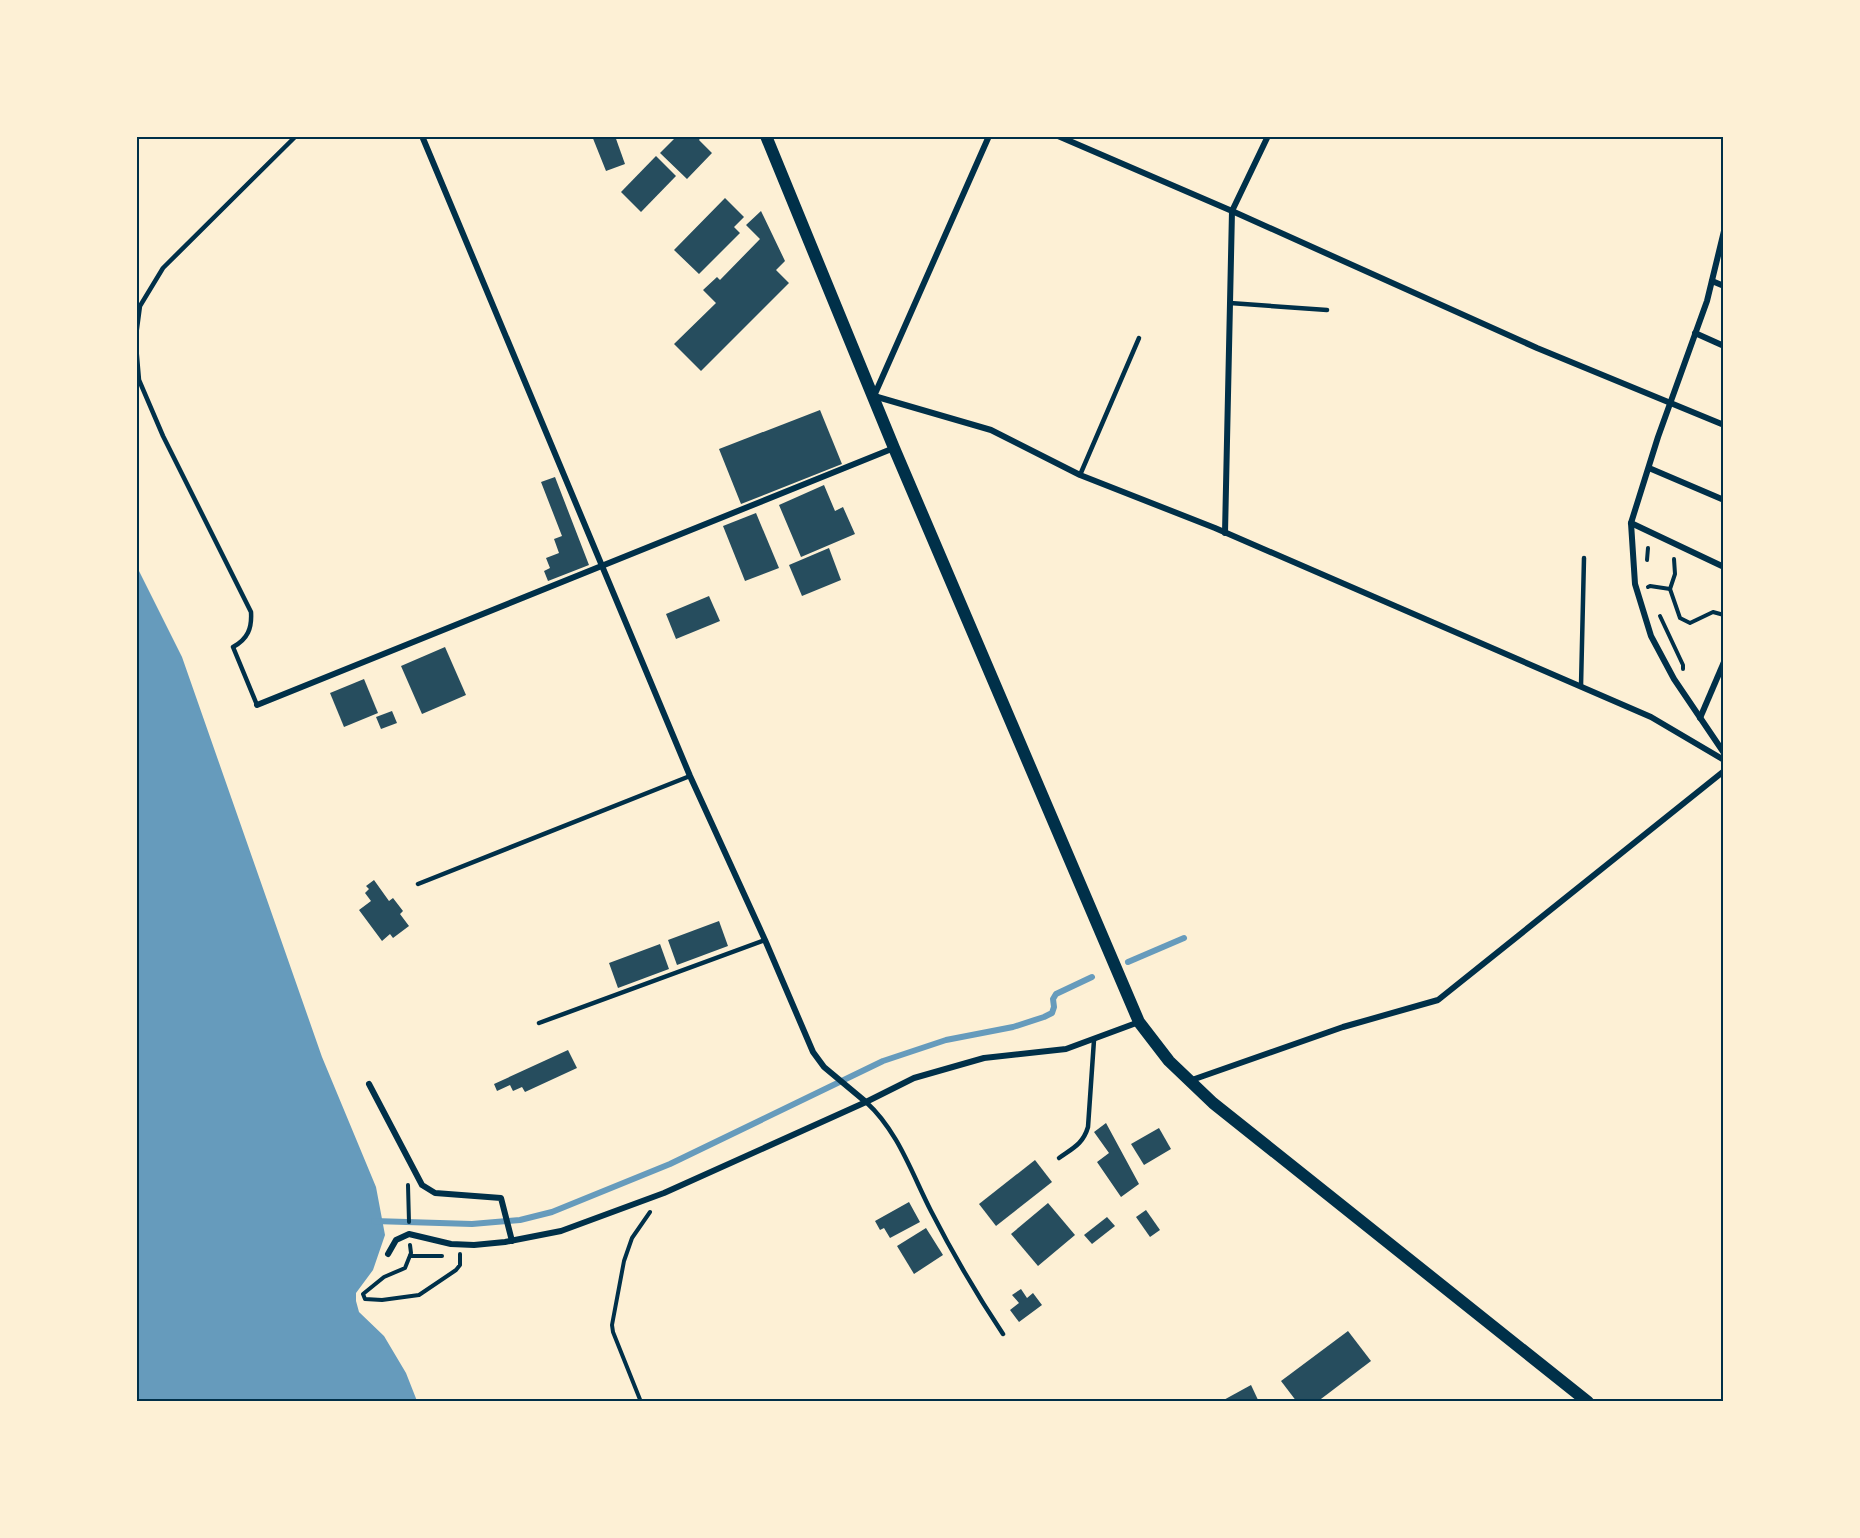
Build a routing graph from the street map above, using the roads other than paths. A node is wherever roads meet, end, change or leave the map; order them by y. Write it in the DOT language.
graph roads {
  1 [pos="296,136"];
  2 [pos="422,136"];
  3 [pos="766,136"];
  4 [pos="989,136"];
  5 [pos="1058,136"];
  6 [pos="1268,136"];
  7 [pos="1232,211"];
  8 [pos="1724,231"];
  9 [pos="1712,281"];
  10 [pos="1724,286"];
  11 [pos="1230,303"];
  12 [pos="1327,310"];
  13 [pos="1695,333"];
  14 [pos="136,336"];
  15 [pos="1138,338"];
  16 [pos="136,345"];
  17 [pos="1724,346"];
  18 [pos="874,396"];
  19 [pos="1670,404"];
  20 [pos="1724,425"];
  21 [pos="894,448"];
  22 [pos="1649,468"];
  23 [pos="1080,475"];
  24 [pos="1724,500"];
  25 [pos="1631,523"];
  26 [pos="1225,532"];
  27 [pos="1584,558"];
  28 [pos="604,567"];
  29 [pos="1724,567"];
  30 [pos="1724,662"];
  31 [pos="1581,686"];
  32 [pos="257,705"];
  33 [pos="1700,718"];
  34 [pos="1724,753"];
  35 [pos="1724,760"];
  36 [pos="1724,771"];
  37 [pos="690,776"];
  38 [pos="418,884"];
  39 [pos="765,940"];
  40 [pos="1139,1022"];
  41 [pos="538,1023"];
  42 [pos="1094,1040"];
  43 [pos="1188,1081"];
  44 [pos="369,1084"];
  45 [pos="866,1102"];
  46 [pos="1059,1158"];
  47 [pos="512,1238"];
  48 [pos="388,1254"];
  49 [pos="1003,1334"];
  50 [pos="1588,1401"];
  1 -- 14 [label="lane"];
  2 -- 28 [label="street"];
  3 -- 18 [label="main road"];
  4 -- 18 [label="street"];
  5 -- 7 [label="street"];
  6 -- 7 [label="street"];
  7 -- 11 [label="street"];
  7 -- 19 [label="street"];
  8 -- 9 [label="street"];
  9 -- 10 [label="street"];
  9 -- 13 [label="street"];
  11 -- 12 [label="lane"];
  11 -- 26 [label="street"];
  13 -- 17 [label="street"];
  13 -- 19 [label="street"];
  15 -- 23 [label="lane"];
  16 -- 32 [label="lane"];
  18 -- 21 [label="main road"];
  18 -- 23 [label="street"];
  19 -- 20 [label="street"];
  19 -- 22 [label="street"];
  21 -- 28 [label="street"];
  21 -- 40 [label="main road"];
  22 -- 24 [label="street"];
  22 -- 25 [label="street"];
  23 -- 26 [label="street"];
  25 -- 29 [label="street"];
  25 -- 33 [label="street"];
  26 -- 31 [label="street"];
  27 -- 31 [label="lane"];
  28 -- 32 [label="street"];
  28 -- 37 [label="street"];
  30 -- 33 [label="street"];
  31 -- 35 [label="street"];
  33 -- 34 [label="street"];
  36 -- 43 [label="street"];
  37 -- 38 [label="lane"];
  37 -- 39 [label="street"];
  39 -- 41 [label="lane"];
  39 -- 45 [label="street"];
  40 -- 42 [label="street"];
  40 -- 43 [label="main road"];
  42 -- 45 [label="street"];
  42 -- 46 [label="lane"];
  43 -- 50 [label="main road"];
  44 -- 47 [label="street"];
  45 -- 47 [label="street"];
  45 -- 49 [label="lane"];
  47 -- 48 [label="street"];
}
